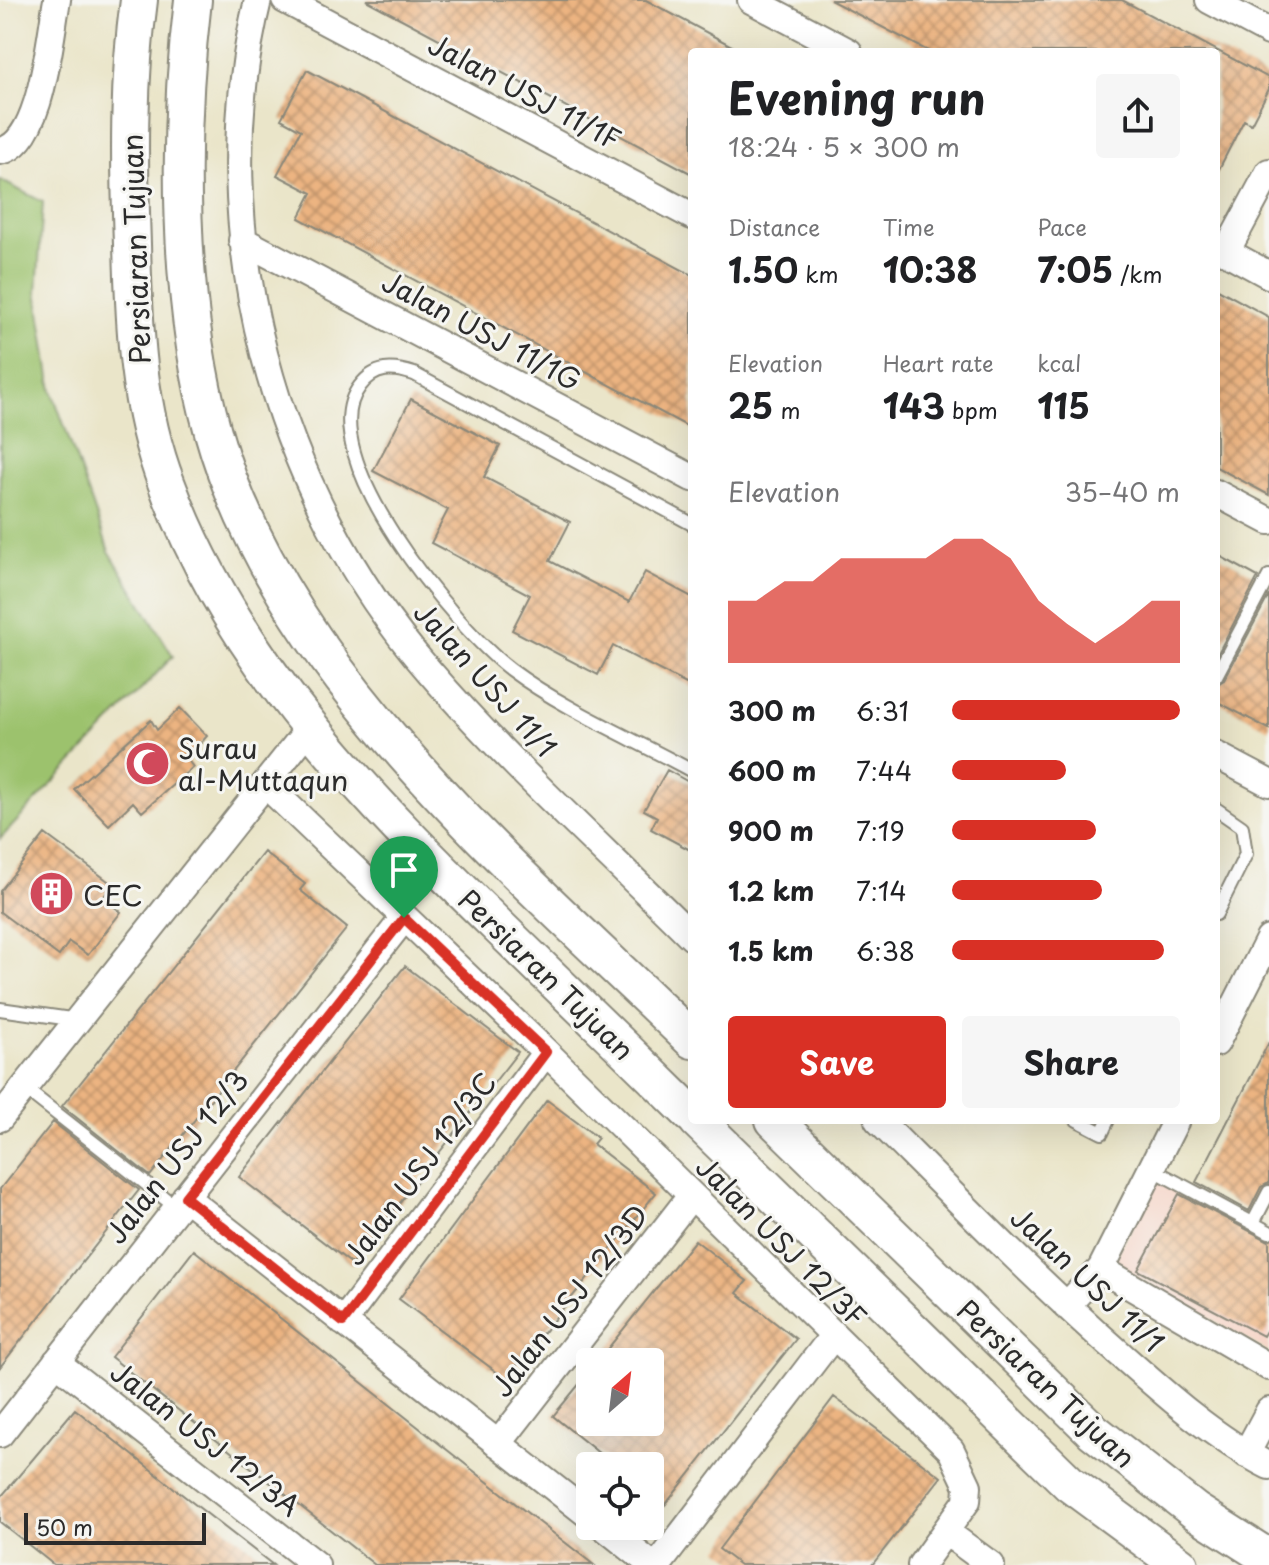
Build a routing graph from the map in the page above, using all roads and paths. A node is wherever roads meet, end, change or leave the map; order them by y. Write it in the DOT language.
graph roads {
  1 [pos="57,0"];
  2 [pos="139,0"];
  3 [pos="193,0"];
  4 [pos="258,0"];
  5 [pos="285,0"];
  6 [pos="751,0"];
  7 [pos="1209,0"];
  8 [pos="1269,32"];
  9 [pos="841,48"];
  10 [pos="131,80"];
  11 [pos="185,84"];
  12 [pos="0,151"];
  13 [pos="1269,172"];
  14 [pos="688,214"];
  15 [pos="242,240"];
  16 [pos="1221,249"];
  17 [pos="1269,275"];
  18 [pos="688,476"];
  19 [pos="1220,495"];
  20 [pos="1269,521"];
  21 [pos="688,522"];
  22 [pos="1269,576"];
  23 [pos="1220,668"];
  24 [pos="311,726"];
  25 [pos="1220,757"];
  26 [pos="688,769"];
  27 [pos="1269,783"];
  28 [pos="265,784"];
  29 [pos="1220,812"];
  30 [pos="1220,906"];
  31 [pos="404,918"];
  32 [pos="688,932"];
  33 [pos="1269,939"];
  34 [pos="0,1009"];
  35 [pos="78,1020"];
  36 [pos="1220,1035"];
  37 [pos="688,1036"];
  38 [pos="546,1052"];
  39 [pos="8,1103"];
  40 [pos="688,1111"];
  41 [pos="701,1124"];
  42 [pos="778,1124"];
  43 [pos="882,1124"];
  44 [pos="1085,1124"];
  45 [pos="1106,1124"];
  46 [pos="1174,1124"];
  47 [pos="1152,1169"];
  48 [pos="1269,1192"];
  49 [pos="691,1196"];
  50 [pos="181,1203"];
  51 [pos="1253,1223"];
  52 [pos="1269,1232"];
  53 [pos="1101,1269"];
  54 [pos="1066,1306"];
  55 [pos="343,1322"];
  56 [pos="833,1336"];
  57 [pos="56,1362"];
  58 [pos="1269,1367"];
  59 [pos="1269,1411"];
  60 [pos="0,1434"];
  61 [pos="498,1444"];
  62 [pos="1258,1460"];
  63 [pos="576,1505"];
  64 [pos="946,1532"];
  65 [pos="622,1540"];
  66 [pos="1269,1558"];
  67 [pos="316,1565"];
  68 [pos="655,1565"];
  69 [pos="921,1565"];
  70 [pos="991,1565"];
  71 [pos="1180,1565"];
  1 -- 12 [label="street"];
  2 -- 10 [label="main road, Persiaran Tujuan"];
  3 -- 11 [label="main road, Persiaran Tujuan"];
  4 -- 15 [label="street, Jalan USJ 11/1"];
  5 -- 14 [label="street, Jalan USJ 11/1F"];
  6 -- 9 [label="street"];
  7 -- 8 [label="street"];
  10 -- 11 [label="main road"];
  10 -- 24 [label="main road, Persiaran Tujuan"];
  11 -- 37 [label="main road, Persiaran Tujuan"];
  13 -- 16 [label="street"];
  15 -- 18 [label="street, Jalan USJ 11/1G"];
  15 -- 32 [label="street, Jalan USJ 11/1"];
  16 -- 17 [label="street"];
  19 -- 20 [label="street"];
  21 -- 26 [label="lane"];
  22 -- 23 [label="lane"];
  24 -- 28 [label="street"];
  24 -- 40 [label="main road, Persiaran Tujuan"];
  25 -- 27 [label="street"];
  28 -- 31 [label="street, Jalan USJ 12/3F"];
  28 -- 35 [label="street"];
  29 -- 30 [label="lane"];
  31 -- 38 [label="street, Jalan USJ 12/3F"];
  31 -- 50 [label="street, Jalan USJ 12/3"];
  33 -- 36 [label="street"];
  34 -- 35 [label="lane"];
  35 -- 39 [label="street"];
  38 -- 49 [label="street, Jalan USJ 12/3F"];
  38 -- 55 [label="street, Jalan USJ 12/3C"];
  39 -- 50 [label="lane"];
  41 -- 71 [label="main road, Persiaran Tujuan"];
  42 -- 66 [label="main road, Persiaran Tujuan"];
  43 -- 54 [label="street, Jalan USJ 11/1"];
  44 -- 45 [label="lane"];
  46 -- 47 [label="street"];
  47 -- 51 [label="lane"];
  47 -- 53 [label="street"];
  48 -- 51 [label="lane"];
  49 -- 56 [label="street, Jalan USJ 12/3F"];
  49 -- 61 [label="street, Jalan USJ 12/3D"];
  50 -- 55 [label="street"];
  50 -- 57 [label="street, Jalan USJ 12/3"];
  51 -- 52 [label="lane"];
  53 -- 54 [label="street"];
  53 -- 58 [label="street"];
  54 -- 62 [label="street, Jalan USJ 11/1"];
  55 -- 61 [label="street"];
  56 -- 64 [label="street, Jalan USJ 12/3F"];
  56 -- 68 [label="street"];
  57 -- 60 [label="street, Jalan USJ 12/3"];
  57 -- 67 [label="street, Jalan USJ 12/3A"];
  59 -- 62 [label="street"];
  61 -- 63 [label="street"];
  64 -- 69 [label="street, Jalan USJ 12/3F"];
  64 -- 70 [label="street"];
  65 -- 68 [label="street"];
}
